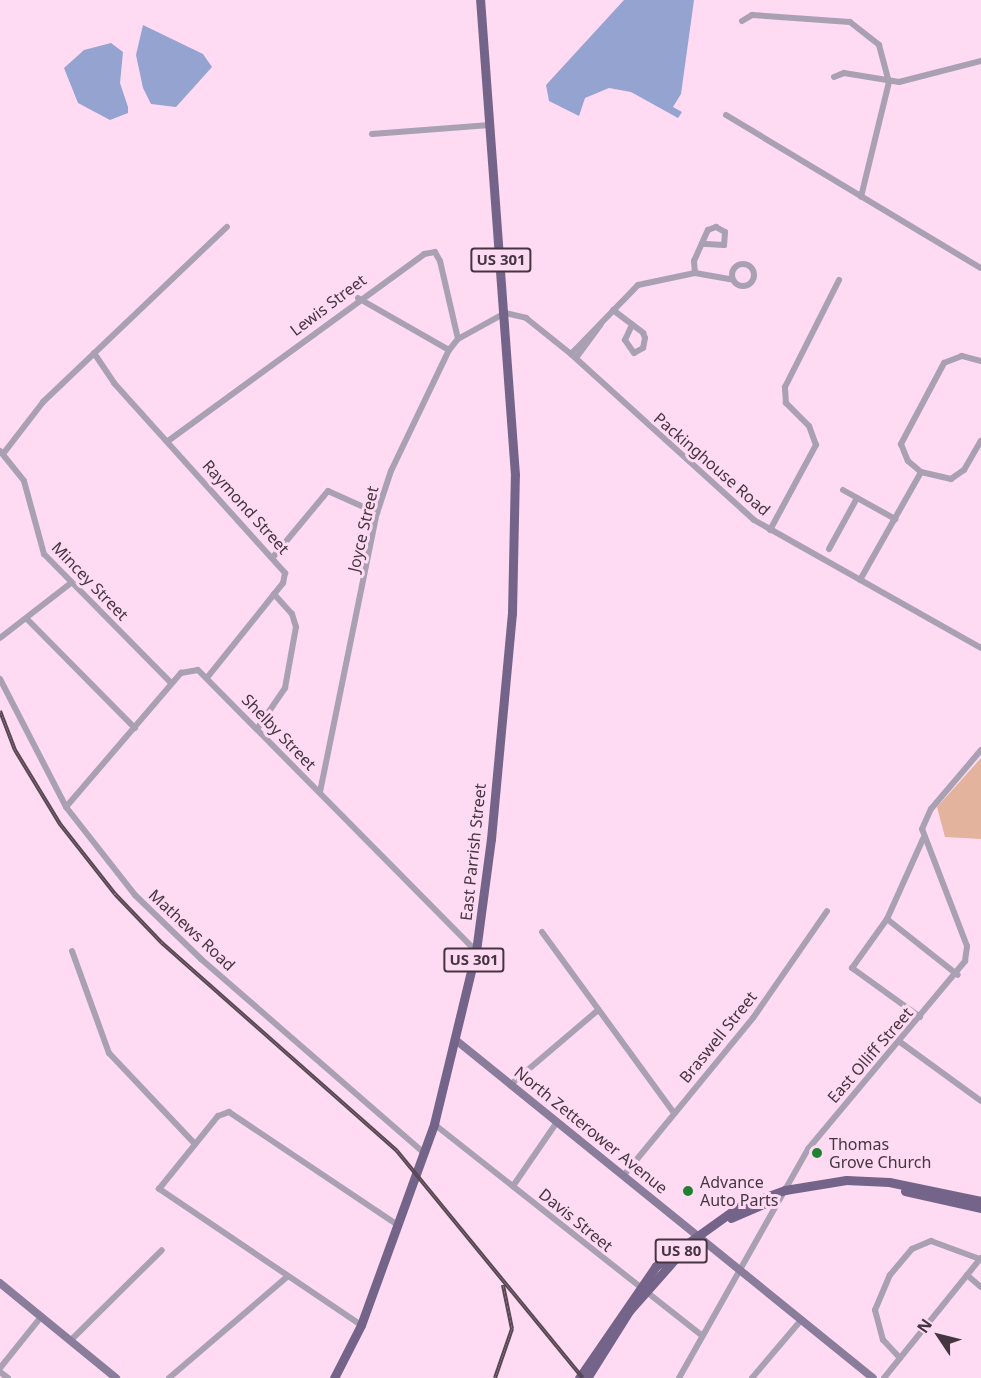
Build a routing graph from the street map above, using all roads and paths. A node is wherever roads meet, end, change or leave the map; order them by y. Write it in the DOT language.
graph roads {
  1 [pos="480,0"];
  2 [pos="742,21"];
  3 [pos="981,61"];
  4 [pos="834,77"];
  5 [pos="889,82"];
  6 [pos="726,115"];
  7 [pos="490,125"];
  8 [pos="372,134"];
  9 [pos="861,197"];
  10 [pos="227,227"];
  11 [pos="702,244"];
  12 [pos="981,268"];
  13 [pos="695,273"];
  14 [pos="730,279"];
  15 [pos="839,280"];
  16 [pos="358,298"];
  17 [pos="613,310"];
  18 [pos="505,313"];
  19 [pos="632,325"];
  20 [pos="458,339"];
  21 [pos="449,350"];
  22 [pos="94,353"];
  23 [pos="574,356"];
  24 [pos="981,361"];
  25 [pos="981,440"];
  26 [pos="168,441"];
  27 [pos="1,453"];
  28 [pos="921,472"];
  29 [pos="843,490"];
  30 [pos="857,498"];
  31 [pos="377,513"];
  32 [pos="895,519"];
  33 [pos="770,530"];
  34 [pos="829,549"];
  35 [pos="273,557"];
  36 [pos="860,580"];
  37 [pos="71,583"];
  38 [pos="274,594"];
  39 [pos="28,620"];
  40 [pos="0,638"];
  41 [pos="981,648"];
  42 [pos="207,678"];
  43 [pos="0,679"];
  44 [pos="171,683"];
  45 [pos="135,728"];
  46 [pos="257,729"];
  47 [pos="981,750"];
  48 [pos="320,792"];
  49 [pos="66,807"];
  50 [pos="923,839"];
  51 [pos="827,911"];
  52 [pos="887,919"];
  53 [pos="542,932"];
  54 [pos="72,951"];
  55 [pos="476,951"];
  56 [pos="957,975"];
  57 [pos="597,1011"];
  58 [pos="920,1017"];
  59 [pos="457,1041"];
  60 [pos="900,1042"];
  61 [pos="510,1085"];
  62 [pos="981,1101"];
  63 [pos="674,1113"];
  64 [pos="557,1122"];
  65 [pos="434,1124"];
  66 [pos="195,1143"];
  67 [pos="424,1153"];
  68 [pos="624,1175"];
  69 [pos="513,1186"];
  70 [pos="782,1194"];
  71 [pos="981,1201"];
  72 [pos="981,1208"];
  73 [pos="399,1225"];
  74 [pos="698,1235"];
  75 [pos="162,1250"];
  76 [pos="981,1258"];
  77 [pos="740,1268"];
  78 [pos="967,1275"];
  79 [pos="287,1277"];
  80 [pos="0,1283"];
  81 [pos="981,1287"];
  82 [pos="641,1289"];
  83 [pos="40,1318"];
  84 [pos="802,1319"];
  85 [pos="361,1325"];
  86 [pos="702,1336"];
  87 [pos="70,1341"];
  88 [pos="900,1358"];
  89 [pos="0,1370"];
  90 [pos="682,1377"];
  91 [pos="8,1378"];
  92 [pos="116,1378"];
  93 [pos="169,1378"];
  94 [pos="334,1378"];
  95 [pos="579,1378"];
  96 [pos="587,1378"];
  97 [pos="752,1378"];
  98 [pos="873,1378"];
  99 [pos="884,1378"];
  1 -- 7 [label="main road, US 301"];
  2 -- 5 [label="street"];
  3 -- 5 [label="street"];
  4 -- 5 [label="street"];
  5 -- 9 [label="street"];
  6 -- 9 [label="street"];
  7 -- 8 [label="street"];
  7 -- 18 [label="main road, US 301"];
  9 -- 12 [label="street"];
  10 -- 22 [label="street"];
  11 -- 13 [label="street"];
  13 -- 14 [label="street"];
  13 -- 17 [label="street"];
  15 -- 33 [label="street"];
  16 -- 20 [label="street, Lewis Street"];
  16 -- 21 [label="street"];
  16 -- 26 [label="street, Lewis Street"];
  17 -- 19 [label="street"];
  17 -- 23 [label="street"];
  18 -- 20 [label="street, Joyce Street"];
  18 -- 23 [label="street, Packinghouse Road"];
  18 -- 55 [label="main road, East Parrish Street / US 301"];
  20 -- 21 [label="street, Joyce Street"];
  21 -- 31 [label="street, Joyce Street"];
  22 -- 26 [label="street, Raymond Street"];
  22 -- 27 [label="street"];
  23 -- 33 [label="street, Packinghouse Road"];
  24 -- 28 [label="street"];
  25 -- 28 [label="street"];
  26 -- 35 [label="street, Raymond Street"];
  27 -- 37 [label="street, Mincey Street"];
  28 -- 32 [label="street"];
  29 -- 30 [label="street"];
  30 -- 32 [label="street"];
  30 -- 34 [label="street"];
  31 -- 35 [label="street"];
  31 -- 48 [label="street, Joyce Street"];
  32 -- 36 [label="street"];
  33 -- 36 [label="street, Packinghouse Road"];
  35 -- 38 [label="street, Raymond Street"];
  36 -- 41 [label="street, Packinghouse Road"];
  37 -- 39 [label="street"];
  37 -- 44 [label="street, Mincey Street"];
  38 -- 42 [label="street"];
  38 -- 46 [label="street"];
  39 -- 40 [label="street"];
  39 -- 45 [label="street"];
  42 -- 44 [label="street"];
  42 -- 46 [label="street, Shelby Street"];
  43 -- 49 [label="street, Mathews Road"];
  44 -- 45 [label="street"];
  45 -- 49 [label="street"];
  46 -- 48 [label="street, Shelby Street"];
  47 -- 50 [label="street"];
  48 -- 55 [label="street, Shelby Street"];
  49 -- 67 [label="street, Mathews Road"];
  50 -- 52 [label="street"];
  50 -- 56 [label="street, East Olliff Street"];
  51 -- 63 [label="street, Braswell Street"];
  52 -- 56 [label="street"];
  52 -- 58 [label="street"];
  53 -- 57 [label="street"];
  54 -- 66 [label="street"];
  55 -- 59 [label="main road, East Parrish Street / US 301"];
  56 -- 58 [label="street, East Olliff Street"];
  57 -- 61 [label="street"];
  57 -- 63 [label="street"];
  58 -- 60 [label="street, East Olliff Street"];
  59 -- 61 [label="street, North Zetterower Avenue"];
  59 -- 65 [label="main road, East Parrish Street / US 301"];
  60 -- 62 [label="street"];
  60 -- 70 [label="street, East Olliff Street"];
  61 -- 64 [label="street, North Zetterower Avenue"];
  63 -- 68 [label="street, Braswell Street"];
  64 -- 68 [label="street, North Zetterower Avenue"];
  64 -- 69 [label="street"];
  65 -- 67 [label="main road, East Parrish Street / US 301"];
  65 -- 69 [label="street, Davis Street"];
  66 -- 73 [label="street"];
  66 -- 79 [label="street"];
  67 -- 73 [label="main road, East Parrish Street / US 301"];
  68 -- 74 [label="street, North Zetterower Avenue"];
  69 -- 82 [label="street, Davis Street"];
  70 -- 71 [label="main road, US 80"];
  70 -- 72 [label="main road, US 80"];
  70 -- 74 [label="main road, US 80"];
  70 -- 77 [label="street, East Olliff Street"];
  73 -- 85 [label="main road, East Parrish Street / US 301"];
  74 -- 77 [label="street, North Zetterower Avenue"];
  74 -- 82 [label="main road, US 80"];
  75 -- 87 [label="street"];
  76 -- 78 [label="street"];
  76 -- 88 [label="street"];
  77 -- 84 [label="street, North Zetterower Avenue"];
  77 -- 86 [label="street, East Olliff Street"];
  78 -- 81 [label="street"];
  78 -- 88 [label="street"];
  79 -- 85 [label="street"];
  79 -- 93 [label="street"];
  80 -- 83 [label="street"];
  82 -- 86 [label="street, Davis Street"];
  82 -- 95 [label="main road, US 80"];
  82 -- 96 [label="main road, US 80"];
  83 -- 87 [label="street"];
  83 -- 89 [label="street"];
  84 -- 97 [label="street"];
  84 -- 98 [label="street, North Zetterower Avenue"];
  85 -- 94 [label="main road, East Parrish Street / US 301"];
  86 -- 90 [label="street, East Olliff Street"];
  87 -- 92 [label="street"];
  88 -- 99 [label="street"];
  89 -- 91 [label="street"];
}
